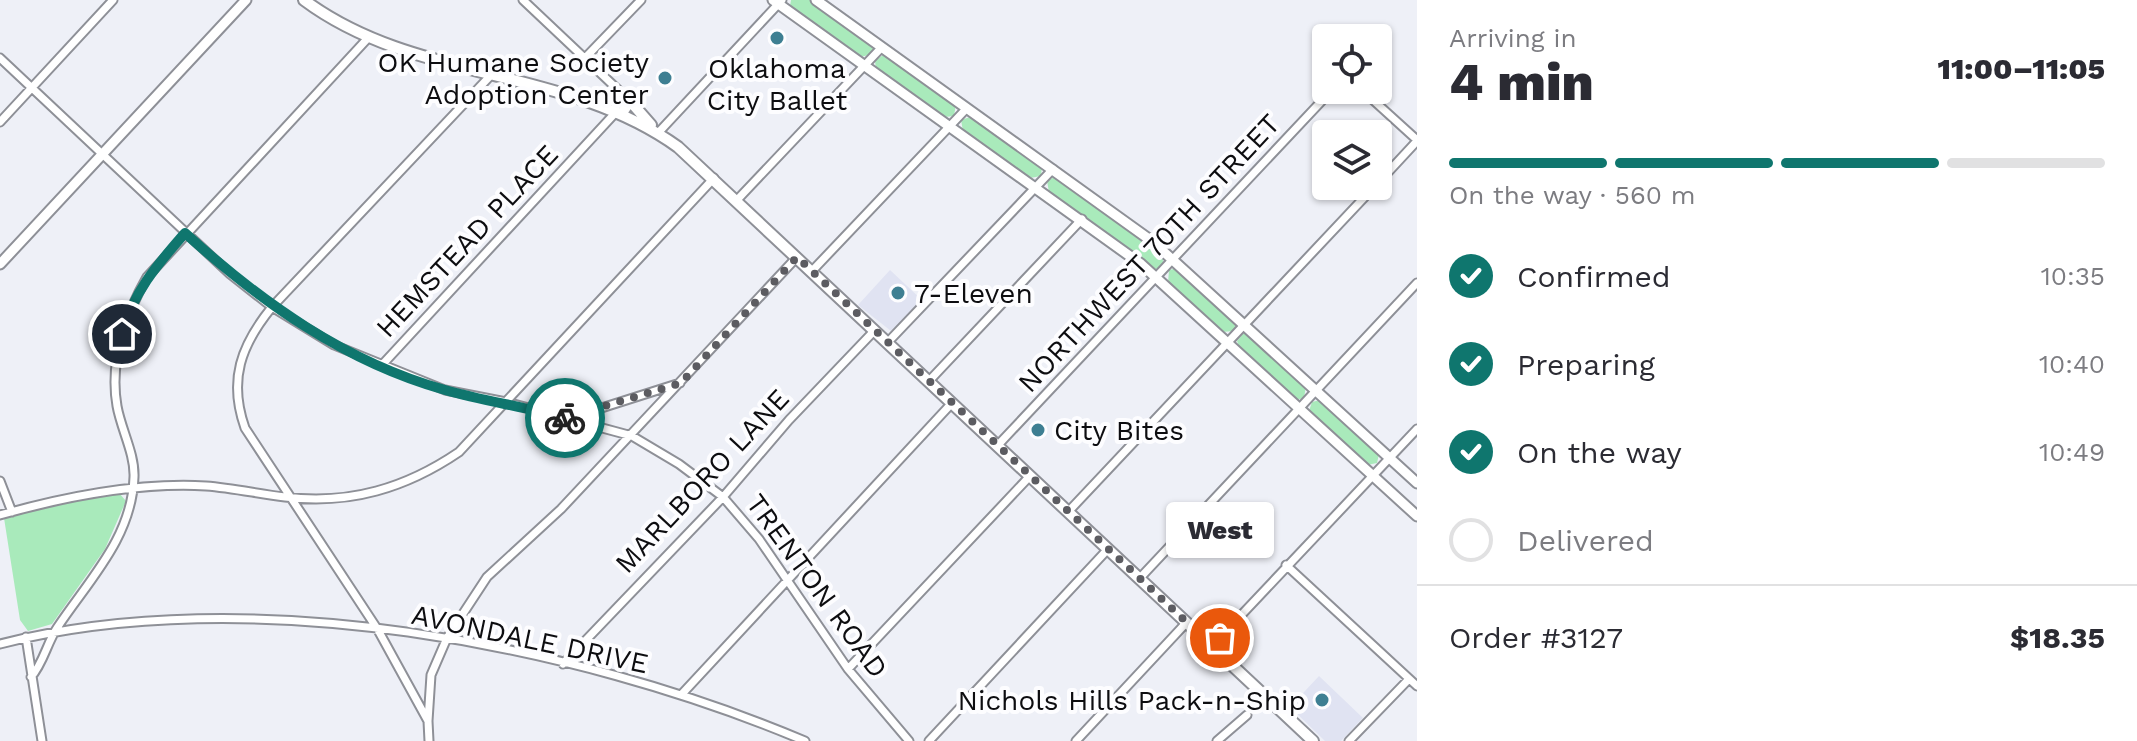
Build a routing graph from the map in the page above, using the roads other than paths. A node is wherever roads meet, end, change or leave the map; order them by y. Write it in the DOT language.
graph roads {
  1 [pos="113,0"];
  2 [pos="246,0"];
  3 [pos="304,0"];
  4 [pos="523,0"];
  5 [pos="641,0"];
  6 [pos="816,0"];
  7 [pos="778,1"];
  8 [pos="368,38"];
  9 [pos="882,47"];
  10 [pos="0,58"];
  11 [pos="585,58"];
  12 [pos="865,66"];
  13 [pos="492,74"];
  14 [pos="32,89"];
  15 [pos="630,101"];
  16 [pos="1319,104"];
  17 [pos="1377,104"];
  18 [pos="967,108"];
  19 [pos="620,112"];
  20 [pos="0,122"];
  21 [pos="950,126"];
  22 [pos="658,133"];
  23 [pos="1417,141"];
  24 [pos="101,156"];
  25 [pos="1392,167"];
  26 [pos="1053,169"];
  27 [pos="714,178"];
  28 [pos="1036,187"];
  29 [pos="737,200"];
  30 [pos="1361,200"];
  31 [pos="1082,219"];
  32 [pos="185,233"];
  33 [pos="797,257"];
  34 [pos="1174,259"];
  35 [pos="0,264"];
  36 [pos="812,271"];
  37 [pos="1157,277"];
  38 [pos="1417,283"];
  39 [pos="272,307"];
  40 [pos="1245,325"];
  41 [pos="875,330"];
  42 [pos="888,342"];
  43 [pos="1228,343"];
  44 [pos="382,365"];
  45 [pos="929,381"];
  46 [pos="681,383"];
  47 [pos="1316,391"];
  48 [pos="506,402"];
  49 [pos="952,403"];
  50 [pos="1300,408"];
  51 [pos="568,418"];
  52 [pos="1417,429"];
  53 [pos="632,436"];
  54 [pos="998,445"];
  55 [pos="1390,458"];
  56 [pos="1030,476"];
  57 [pos="1373,476"];
  58 [pos="0,481"];
  59 [pos="1417,483"];
  60 [pos="133,488"];
  61 [pos="723,497"];
  62 [pos="289,498"];
  63 [pos="12,512"];
  64 [pos="1068,512"];
  65 [pos="0,515"];
  66 [pos="1417,516"];
  67 [pos="1108,549"];
  68 [pos="1286,565"];
  69 [pos="787,578"];
  70 [pos="1139,579"];
  71 [pos="1187,622"];
  72 [pos="378,630"];
  73 [pos="55,631"];
  74 [pos="26,637"];
  75 [pos="447,638"];
  76 [pos="0,644"];
  77 [pos="1212,646"];
  78 [pos="563,664"];
  79 [pos="848,669"];
  80 [pos="31,677"];
  81 [pos="1409,679"];
  82 [pos="1417,686"];
  83 [pos="681,695"];
  84 [pos="1247,715"];
  85 [pos="428,721"];
  86 [pos="42,741"];
  87 [pos="429,741"];
  88 [pos="805,741"];
  89 [pos="909,741"];
  90 [pos="929,741"];
  91 [pos="1076,741"];
  92 [pos="1217,741"];
  93 [pos="1313,741"];
  94 [pos="1349,741"];
  1 -- 14 [label="street"];
  2 -- 24 [label="street"];
  3 -- 8 [label="main road"];
  4 -- 11 [label="street"];
  5 -- 11 [label="street"];
  6 -- 9 [label="street"];
  7 -- 12 [label="street"];
  7 -- 22 [label="street"];
  8 -- 13 [label="main road"];
  8 -- 32 [label="street"];
  9 -- 12 [label="street"];
  9 -- 18 [label="street"];
  10 -- 14 [label="street, TRENTON ROAD"];
  11 -- 15 [label="street"];
  12 -- 21 [label="street"];
  12 -- 29 [label="street"];
  13 -- 19 [label="main road"];
  13 -- 39 [label="street"];
  14 -- 20 [label="street"];
  14 -- 24 [label="street, TRENTON ROAD"];
  15 -- 19 [label="main road"];
  15 -- 22 [label="main road"];
  16 -- 34 [label="street, NORTHWEST 70TH STREET"];
  17 -- 23 [label="street"];
  18 -- 21 [label="street"];
  18 -- 26 [label="street"];
  19 -- 22 [label="main road"];
  19 -- 44 [label="street, HEMSTEAD PLACE"];
  21 -- 28 [label="street"];
  21 -- 36 [label="street"];
  22 -- 27 [label="main road"];
  23 -- 25 [label="street"];
  24 -- 32 [label="street, TRENTON ROAD"];
  24 -- 35 [label="street"];
  26 -- 28 [label="street"];
  26 -- 34 [label="street"];
  27 -- 29 [label="main road"];
  27 -- 48 [label="street"];
  28 -- 31 [label="street"];
  28 -- 42 [label="street"];
  29 -- 33 [label="main road"];
  30 -- 40 [label="street"];
  31 -- 37 [label="street"];
  31 -- 45 [label="street"];
  32 -- 39 [label="street, TRENTON ROAD"];
  32 -- 60 [label="street"];
  33 -- 36 [label="main road"];
  33 -- 46 [label="street"];
  34 -- 37 [label="street, NORTHWEST 70TH STREET"];
  34 -- 40 [label="street"];
  36 -- 41 [label="main road"];
  37 -- 43 [label="street"];
  37 -- 54 [label="street, NORTHWEST 70TH STREET"];
  38 -- 47 [label="street"];
  39 -- 44 [label="street, TRENTON ROAD"];
  39 -- 62 [label="street"];
  40 -- 43 [label="street"];
  40 -- 47 [label="street"];
  41 -- 42 [label="main road"];
  41 -- 61 [label="street, MARLBORO LANE"];
  42 -- 45 [label="main road"];
  43 -- 50 [label="street"];
  43 -- 64 [label="street"];
  44 -- 48 [label="street, TRENTON ROAD"];
  45 -- 49 [label="main road"];
  46 -- 51 [label="street"];
  46 -- 53 [label="street"];
  47 -- 50 [label="street"];
  47 -- 55 [label="street"];
  48 -- 51 [label="street, TRENTON ROAD"];
  48 -- 62 [label="street"];
  49 -- 54 [label="main road"];
  49 -- 69 [label="street"];
  50 -- 57 [label="street"];
  50 -- 70 [label="street"];
  51 -- 53 [label="street, TRENTON ROAD"];
  52 -- 55 [label="street"];
  53 -- 61 [label="street, TRENTON ROAD"];
  53 -- 75 [label="street"];
  54 -- 56 [label="main road"];
  55 -- 57 [label="street"];
  55 -- 59 [label="street"];
  56 -- 64 [label="main road"];
  56 -- 79 [label="street"];
  57 -- 66 [label="street"];
  57 -- 68 [label="street"];
  58 -- 63 [label="street"];
  60 -- 62 [label="street"];
  60 -- 63 [label="street"];
  60 -- 73 [label="street"];
  61 -- 69 [label="street, TRENTON ROAD"];
  61 -- 78 [label="street, MARLBORO LANE"];
  62 -- 72 [label="street"];
  63 -- 65 [label="street"];
  64 -- 67 [label="main road"];
  67 -- 70 [label="main road"];
  67 -- 90 [label="street"];
  68 -- 77 [label="street"];
  68 -- 81 [label="street"];
  69 -- 79 [label="street, TRENTON ROAD"];
  69 -- 83 [label="street"];
  70 -- 71 [label="main road"];
  71 -- 77 [label="main road"];
  71 -- 91 [label="street"];
  72 -- 73 [label="street, AVONDALE DRIVE"];
  72 -- 75 [label="street, AVONDALE DRIVE"];
  72 -- 85 [label="street"];
  73 -- 74 [label="street, AVONDALE DRIVE"];
  73 -- 80 [label="street"];
  74 -- 76 [label="street, AVONDALE DRIVE"];
  74 -- 80 [label="street"];
  75 -- 78 [label="street, AVONDALE DRIVE"];
  75 -- 85 [label="street"];
  77 -- 93 [label="main road"];
  78 -- 83 [label="street, AVONDALE DRIVE"];
  79 -- 89 [label="street, TRENTON ROAD"];
  80 -- 86 [label="street"];
  81 -- 82 [label="street"];
  81 -- 94 [label="street"];
  83 -- 88 [label="street, AVONDALE DRIVE"];
  84 -- 92 [label="street"];
  85 -- 87 [label="street"];
}
